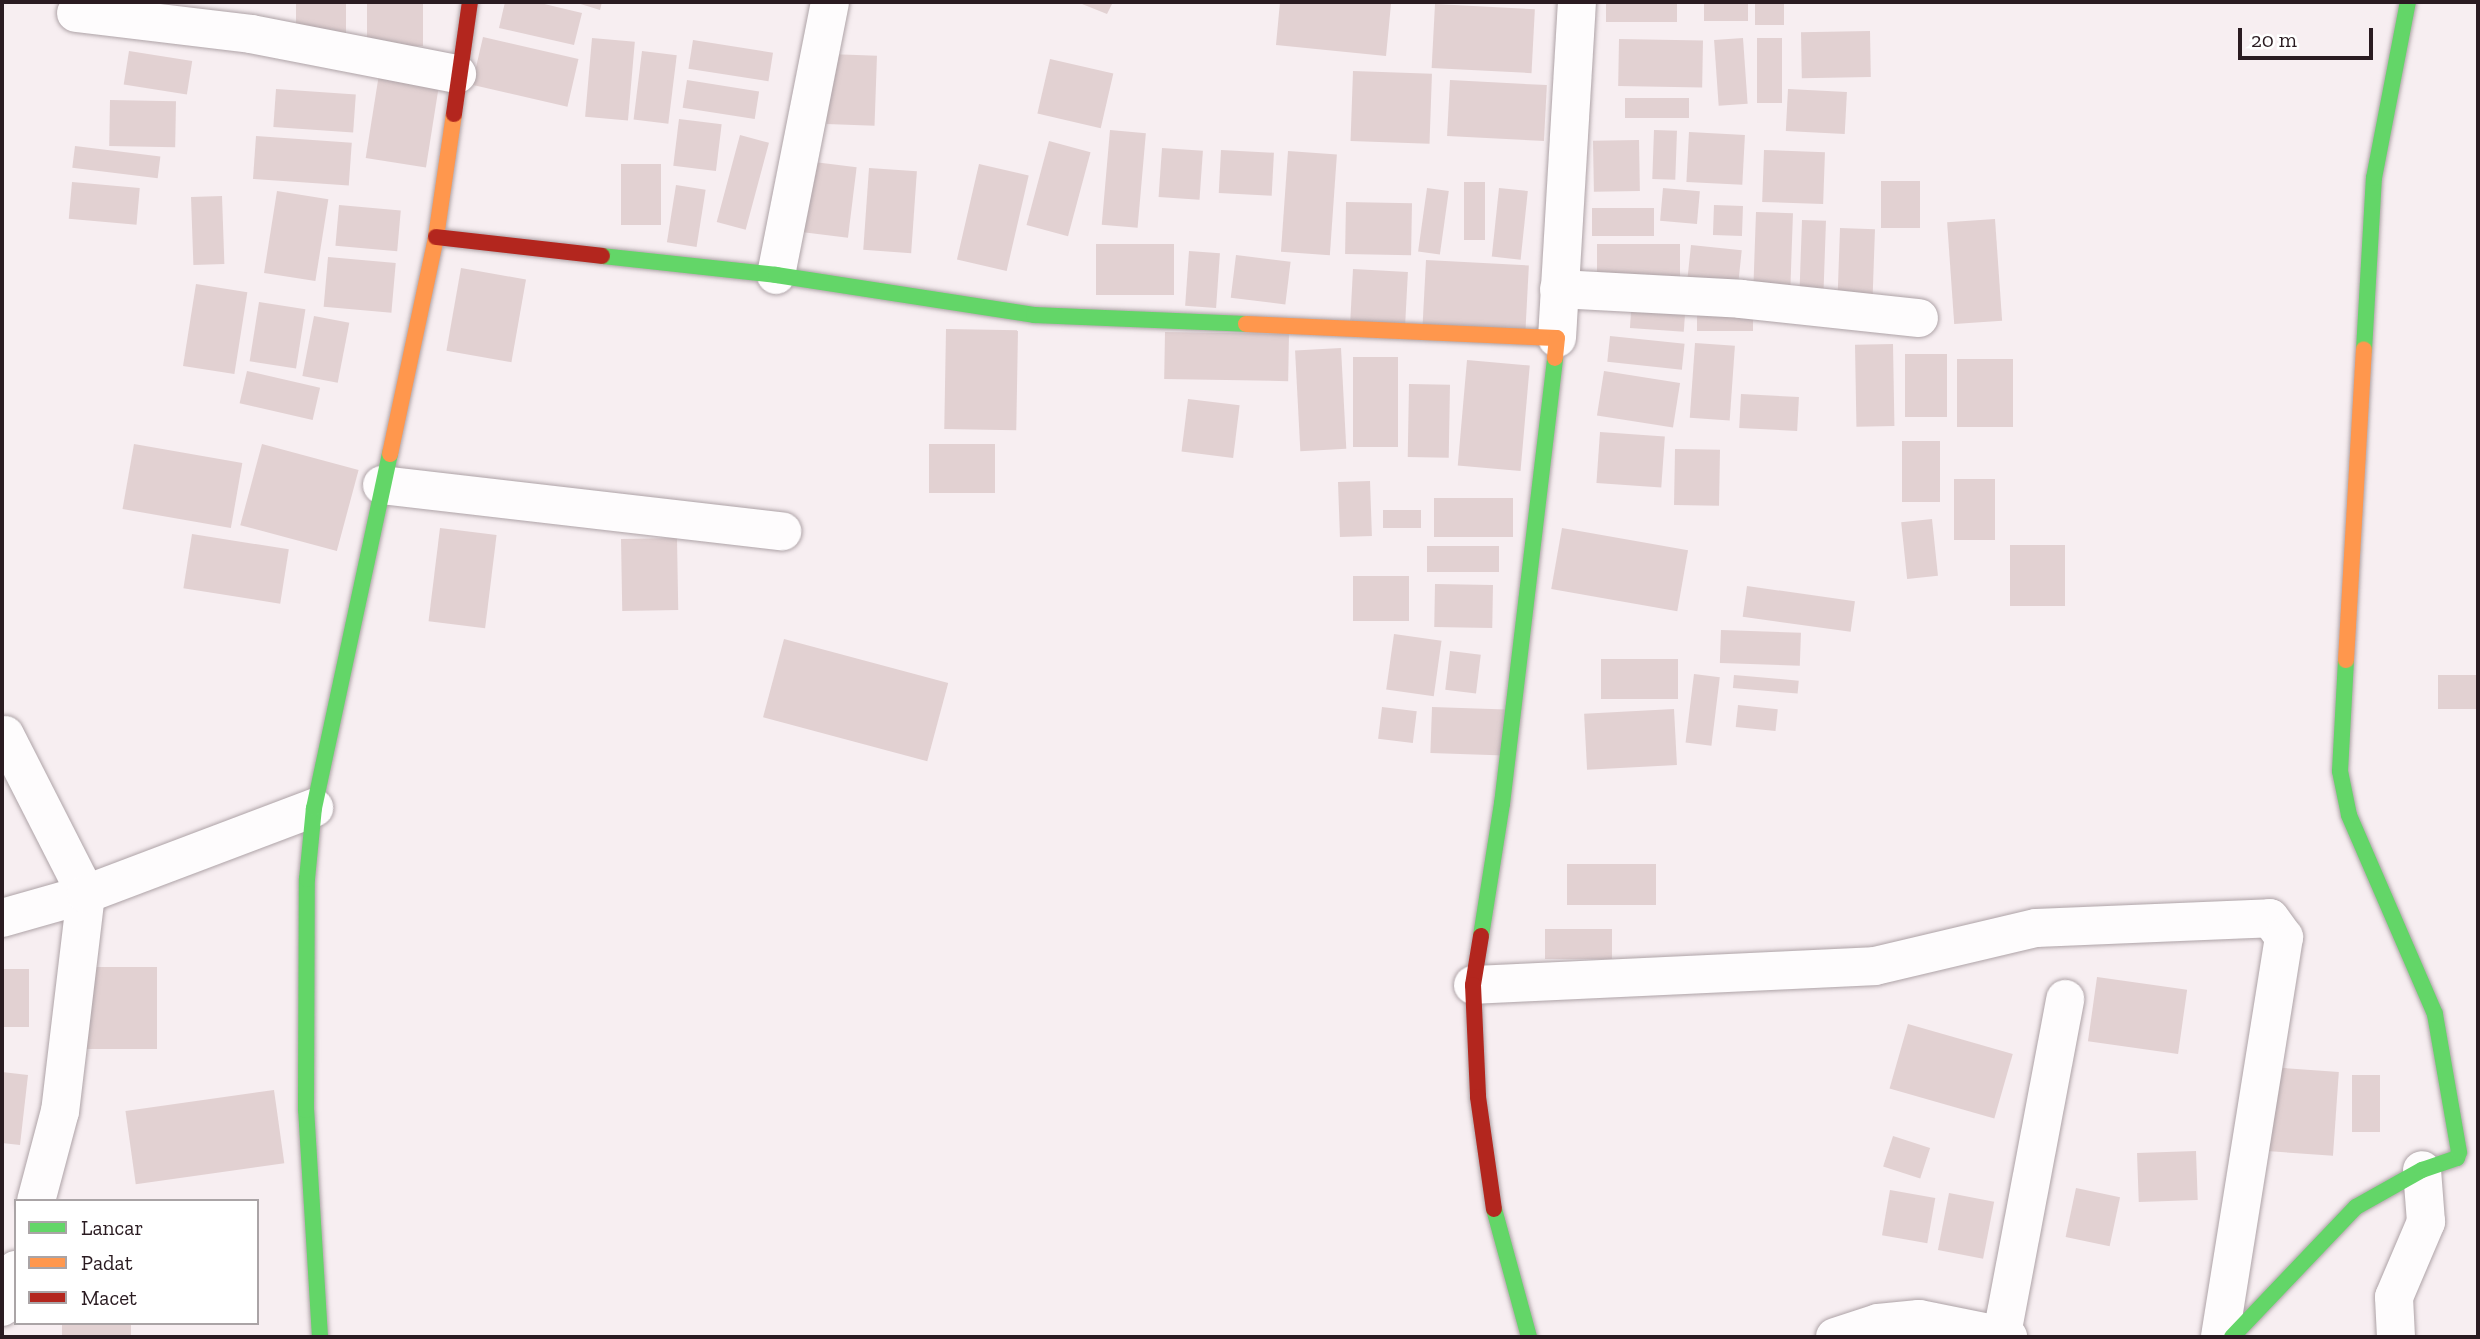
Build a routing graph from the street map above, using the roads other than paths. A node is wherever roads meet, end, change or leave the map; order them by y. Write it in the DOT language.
graph roads {
  1 [pos="470,2"];
  2 [pos="830,2"];
  3 [pos="1577,2"];
  4 [pos="2407,2"];
  5 [pos="76,13"];
  6 [pos="457,74"];
  7 [pos="436,237"];
  8 [pos="776,275"];
  9 [pos="1559,289"];
  10 [pos="1919,318"];
  11 [pos="1557,338"];
  12 [pos="382,485"];
  13 [pos="782,531"];
  14 [pos="5,735"];
  15 [pos="314,808"];
  16 [pos="86,894"];
  17 [pos="2,918"];
  18 [pos="1473,985"];
  19 [pos="2065,999"];
  20 [pos="2422,1170"];
  21 [pos="37,1199"];
  22 [pos="14,1275"];
  23 [pos="2,1307"];
  24 [pos="2005,1336"];
  25 [pos="320,1337"];
  26 [pos="1529,1337"];
  27 [pos="1835,1337"];
  28 [pos="2220,1337"];
  29 [pos="2232,1337"];
  30 [pos="2396,1337"];
  1 -- 6 [label="street"];
  2 -- 8 [label="street"];
  3 -- 9 [label="street"];
  4 -- 20 [label="street"];
  5 -- 6 [label="street"];
  6 -- 7 [label="street"];
  7 -- 8 [label="street"];
  7 -- 12 [label="street"];
  8 -- 11 [label="street"];
  9 -- 10 [label="street"];
  9 -- 11 [label="street"];
  11 -- 18 [label="street"];
  12 -- 13 [label="street"];
  12 -- 15 [label="street"];
  14 -- 16 [label="street"];
  15 -- 16 [label="street"];
  15 -- 25 [label="street"];
  16 -- 17 [label="street"];
  16 -- 21 [label="street"];
  18 -- 26 [label="street"];
  18 -- 28 [label="street"];
  19 -- 24 [label="street"];
  20 -- 29 [label="street"];
  20 -- 30 [label="street"];
  22 -- 23 [label="street"];
  24 -- 27 [label="street"];
}
